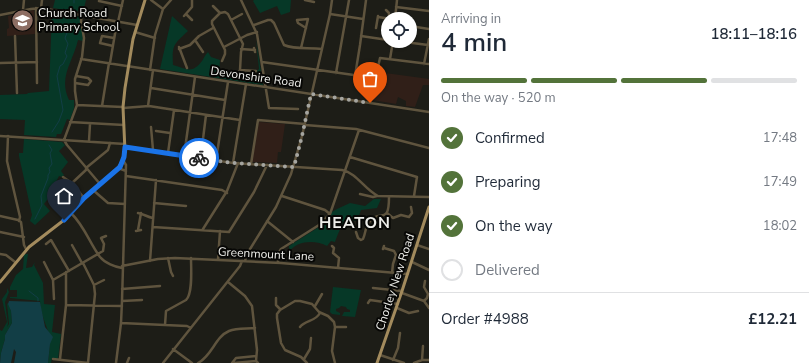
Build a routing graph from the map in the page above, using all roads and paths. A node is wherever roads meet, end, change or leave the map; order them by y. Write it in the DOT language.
graph roads {
  1 [pos="24,0"];
  2 [pos="42,0"];
  3 [pos="123,0"];
  4 [pos="140,0"];
  5 [pos="151,0"];
  6 [pos="171,0"];
  7 [pos="192,0"];
  8 [pos="240,0"];
  9 [pos="305,0"];
  10 [pos="332,0"];
  11 [pos="349,0"];
  12 [pos="366,0"];
  13 [pos="397,0"];
  14 [pos="99,1"];
  15 [pos="145,1"];
  16 [pos="314,2"];
  17 [pos="122,6"];
  18 [pos="213,6"];
  19 [pos="396,7"];
  20 [pos="36,8"];
  21 [pos="41,8"];
  22 [pos="163,9"];
  23 [pos="23,10"];
  24 [pos="429,11"];
  25 [pos="396,12"];
  26 [pos="220,13"];
  27 [pos="242,14"];
  28 [pos="330,14"];
  29 [pos="0,15"];
  30 [pos="82,15"];
  31 [pos="347,17"];
  32 [pos="381,17"];
  33 [pos="191,18"];
  34 [pos="363,19"];
  35 [pos="231,20"];
  36 [pos="117,22"];
  37 [pos="137,25"];
  38 [pos="254,25"];
  39 [pos="417,27"];
  40 [pos="213,28"];
  41 [pos="306,28"];
  42 [pos="376,28"];
  43 [pos="429,29"];
  44 [pos="135,32"];
  45 [pos="257,32"];
  46 [pos="15,36"];
  47 [pos="361,36"];
  48 [pos="114,38"];
  49 [pos="156,38"];
  50 [pos="240,38"];
  51 [pos="381,39"];
  52 [pos="429,39"];
  53 [pos="195,40"];
  54 [pos="417,44"];
  55 [pos="428,45"];
  56 [pos="113,46"];
  57 [pos="224,47"];
  58 [pos="301,48"];
  59 [pos="391,48"];
  60 [pos="241,49"];
  61 [pos="322,49"];
  62 [pos="255,50"];
  63 [pos="201,51"];
  64 [pos="81,59"];
  65 [pos="222,59"];
  66 [pos="390,59"];
  67 [pos="37,62"];
  68 [pos="262,62"];
  69 [pos="0,63"];
  70 [pos="16,63"];
  71 [pos="110,63"];
  72 [pos="424,64"];
  73 [pos="429,64"];
  74 [pos="187,66"];
  75 [pos="128,67"];
  76 [pos="150,70"];
  77 [pos="153,70"];
  78 [pos="240,70"];
  79 [pos="317,70"];
  80 [pos="257,71"];
  81 [pos="336,73"];
  82 [pos="238,74"];
  83 [pos="76,76"];
  84 [pos="355,76"];
  85 [pos="195,77"];
  86 [pos="375,78"];
  87 [pos="228,82"];
  88 [pos="37,83"];
  89 [pos="75,83"];
  90 [pos="246,84"];
  91 [pos="266,87"];
  92 [pos="151,88"];
  93 [pos="17,93"];
  94 [pos="311,94"];
  95 [pos="192,95"];
  96 [pos="225,100"];
  97 [pos="370,103"];
  98 [pos="77,105"];
  99 [pos="102,106"];
  100 [pos="148,106"];
  101 [pos="123,108"];
  102 [pos="298,109"];
  103 [pos="174,110"];
  104 [pos="190,112"];
  105 [pos="429,112"];
  106 [pos="206,115"];
  107 [pos="222,118"];
  108 [pos="240,120"];
  109 [pos="70,122"];
  110 [pos="90,124"];
  111 [pos="305,124"];
  112 [pos="124,125"];
  113 [pos="151,127"];
  114 [pos="158,130"];
  115 [pos="359,130"];
  116 [pos="170,133"];
  117 [pos="0,136"];
  118 [pos="8,136"];
  119 [pos="64,140"];
  120 [pos="89,142"];
  121 [pos="110,143"];
  122 [pos="125,145"];
  123 [pos="202,147"];
  124 [pos="429,148"];
  125 [pos="153,151"];
  126 [pos="168,153"];
  127 [pos="184,156"];
  128 [pos="350,157"];
  129 [pos="123,160"];
  130 [pos="216,160"];
  131 [pos="233,163"];
  132 [pos="238,163"];
  133 [pos="250,164"];
  134 [pos="267,165"];
  135 [pos="294,167"];
  136 [pos="118,168"];
  137 [pos="87,169"];
  138 [pos="345,170"];
  139 [pos="126,172"];
  140 [pos="126,176"];
  141 [pos="63,177"];
  142 [pos="156,180"];
  143 [pos="72,183"];
  144 [pos="100,184"];
  145 [pos="93,190"];
  146 [pos="227,193"];
  147 [pos="360,194"];
  148 [pos="282,196"];
  149 [pos="377,196"];
  150 [pos="414,196"];
  151 [pos="389,197"];
  152 [pos="429,197"];
  153 [pos="52,198"];
  154 [pos="84,198"];
  155 [pos="154,203"];
  156 [pos="125,204"];
  157 [pos="186,206"];
  158 [pos="429,207"];
  159 [pos="412,208"];
  160 [pos="71,212"];
  161 [pos="387,213"];
  162 [pos="330,214"];
  163 [pos="0,216"];
  164 [pos="153,218"];
  165 [pos="19,221"];
  166 [pos="267,221"];
  167 [pos="153,227"];
  168 [pos="203,229"];
  169 [pos="138,230"];
  170 [pos="220,231"];
  171 [pos="0,232"];
  172 [pos="356,234"];
  173 [pos="106,236"];
  174 [pos="24,237"];
  175 [pos="294,242"];
  176 [pos="46,244"];
  177 [pos="72,245"];
  178 [pos="417,245"];
  179 [pos="332,246"];
  180 [pos="27,248"];
  181 [pos="384,248"];
  182 [pos="429,249"];
  183 [pos="0,254"];
  184 [pos="98,254"];
  185 [pos="168,258"];
  186 [pos="191,258"];
  187 [pos="218,260"];
  188 [pos="150,261"];
  189 [pos="243,261"];
  190 [pos="15,262"];
  191 [pos="44,262"];
  192 [pos="278,262"];
  193 [pos="412,262"];
  194 [pos="82,263"];
  195 [pos="122,267"];
  196 [pos="338,268"];
  197 [pos="427,270"];
  198 [pos="67,272"];
  199 [pos="392,273"];
  200 [pos="408,274"];
  201 [pos="173,276"];
  202 [pos="53,280"];
  203 [pos="104,280"];
  204 [pos="425,281"];
  205 [pos="0,282"];
  206 [pos="228,282"];
  207 [pos="94,285"];
  208 [pos="160,286"];
  209 [pos="122,288"];
  210 [pos="373,288"];
  211 [pos="402,292"];
  212 [pos="321,296"];
  213 [pos="53,297"];
  214 [pos="275,300"];
  215 [pos="122,301"];
  216 [pos="140,301"];
  217 [pos="424,301"];
  218 [pos="368,303"];
  219 [pos="398,304"];
  220 [pos="66,305"];
  221 [pos="94,306"];
  222 [pos="122,306"];
  223 [pos="315,306"];
  224 [pos="397,308"];
  225 [pos="429,308"];
  226 [pos="280,310"];
  227 [pos="416,311"];
  228 [pos="320,313"];
  229 [pos="121,323"];
  230 [pos="165,325"];
  231 [pos="300,325"];
  232 [pos="335,327"];
  233 [pos="346,327"];
  234 [pos="191,328"];
  235 [pos="255,328"];
  236 [pos="401,333"];
  237 [pos="310,340"];
  238 [pos="423,346"];
  239 [pos="173,350"];
  240 [pos="380,355"];
  241 [pos="256,356"];
  242 [pos="130,358"];
  243 [pos="53,359"];
  244 [pos="60,359"];
  245 [pos="304,359"];
  246 [pos="394,360"];
  247 [pos="422,360"];
  248 [pos="429,360"];
  249 [pos="257,362"];
  250 [pos="88,363"];
  251 [pos="116,363"];
  252 [pos="127,363"];
  253 [pos="162,363"];
  254 [pos="192,363"];
  255 [pos="198,363"];
  256 [pos="233,363"];
  257 [pos="307,363"];
  258 [pos="335,363"];
  259 [pos="377,363"];
  260 [pos="404,363"];
  261 [pos="414,363"];
  1 -- 23 [label="street"];
  2 -- 21 [label="street"];
  3 -- 17 [label="street"];
  4 -- 15 [label="street"];
  5 -- 22 [label="street"];
  6 -- 22 [label="street"];
  7 -- 33 [label="street"];
  8 -- 38 [label="street"];
  9 -- 16 [label="street"];
  10 -- 28 [label="street"];
  11 -- 31 [label="street"];
  12 -- 34 [label="street"];
  13 -- 19 [label="street"];
  14 -- 17 [label="street"];
  15 -- 37 [label="main road"];
  17 -- 36 [label="street"];
  18 -- 26 [label="street"];
  19 -- 24 [label="street"];
  19 -- 25 [label="street"];
  20 -- 21 [label="street"];
  20 -- 23 [label="street"];
  20 -- 67 [label="street"];
  21 -- 30 [label="street"];
  22 -- 49 [label="street"];
  23 -- 29 [label="street"];
  26 -- 35 [label="street"];
  26 -- 40 [label="street"];
  27 -- 35 [label="street"];
  28 -- 31 [label="street"];
  28 -- 61 [label="street"];
  30 -- 36 [label="street"];
  30 -- 64 [label="street"];
  31 -- 34 [label="street"];
  31 -- 81 [label="street"];
  32 -- 42 [label="street"];
  34 -- 47 [label="street"];
  35 -- 50 [label="street"];
  36 -- 37 [label="street"];
  36 -- 48 [label="street"];
  37 -- 44 [label="main road"];
  38 -- 45 [label="street"];
  38 -- 58 [label="street"];
  39 -- 43 [label="street"];
  40 -- 53 [label="street"];
  40 -- 57 [label="street"];
  41 -- 41 [label="street"];
  41 -- 58 [label="street"];
  44 -- 49 [label="street"];
  44 -- 75 [label="main road"];
  45 -- 50 [label="street"];
  45 -- 68 [label="street"];
  46 -- 70 [label="street"];
  47 -- 51 [label="street"];
  47 -- 84 [label="street"];
  48 -- 56 [label="street"];
  48 -- 56 [label="street"];
  49 -- 76 [label="street"];
  50 -- 57 [label="street"];
  50 -- 60 [label="street"];
  52 -- 55 [label="street"];
  53 -- 63 [label="street"];
  53 -- 74 [label="street"];
  54 -- 55 [label="street"];
  55 -- 72 [label="street"];
  56 -- 71 [label="street"];
  57 -- 65 [label="street"];
  58 -- 61 [label="street"];
  59 -- 66 [label="street"];
  60 -- 62 [label="street"];
  60 -- 78 [label="street"];
  61 -- 79 [label="street"];
  64 -- 71 [label="street, Devonshire Road"];
  64 -- 83 [label="street"];
  66 -- 72 [label="street"];
  66 -- 86 [label="street"];
  67 -- 70 [label="street"];
  67 -- 88 [label="street"];
  68 -- 79 [label="street"];
  68 -- 91 [label="street"];
  69 -- 70 [label="street"];
  70 -- 93 [label="street"];
  71 -- 75 [label="street, Devonshire Road"];
  71 -- 99 [label="street"];
  72 -- 73 [label="street"];
  75 -- 76 [label="street, Devonshire Road"];
  75 -- 101 [label="main road"];
  76 -- 77 [label="street, Devonshire Road"];
  77 -- 85 [label="street, Devonshire Road"];
  77 -- 92 [label="street"];
  78 -- 80 [label="street"];
  78 -- 82 [label="street"];
  79 -- 81 [label="street"];
  79 -- 94 [label="street"];
  81 -- 84 [label="street"];
  83 -- 89 [label="street"];
  83 -- 89 [label="street"];
  84 -- 86 [label="street"];
  85 -- 87 [label="street, Devonshire Road"];
  85 -- 95 [label="street"];
  86 -- 97 [label="street"];
  87 -- 90 [label="street, Devonshire Road"];
  87 -- 96 [label="street"];
  89 -- 98 [label="street"];
  90 -- 91 [label="street, Devonshire Road"];
  90 -- 108 [label="street"];
  91 -- 94 [label="street, Devonshire Road"];
  91 -- 102 [label="street"];
  92 -- 95 [label="street"];
  92 -- 100 [label="street"];
  94 -- 97 [label="street, Devonshire Road"];
  94 -- 111 [label="street"];
  95 -- 96 [label="street"];
  95 -- 104 [label="street"];
  96 -- 107 [label="street"];
  97 -- 105 [label="street, Devonshire Road"];
  98 -- 99 [label="street"];
  98 -- 109 [label="street"];
  99 -- 101 [label="street"];
  100 -- 101 [label="street"];
  100 -- 103 [label="street"];
  101 -- 112 [label="main road"];
  103 -- 104 [label="street"];
  103 -- 116 [label="street"];
  104 -- 106 [label="street"];
  104 -- 127 [label="street"];
  106 -- 107 [label="street"];
  106 -- 123 [label="street"];
  107 -- 108 [label="street"];
  107 -- 130 [label="street"];
  108 -- 131 [label="street"];
  109 -- 110 [label="street"];
  109 -- 119 [label="street"];
  110 -- 112 [label="street"];
  110 -- 120 [label="street"];
  111 -- 115 [label="street"];
  111 -- 133 [label="street"];
  111 -- 135 [label="street"];
  112 -- 122 [label="main road"];
  113 -- 125 [label="street"];
  114 -- 116 [label="street"];
  115 -- 124 [label="street"];
  115 -- 128 [label="street"];
  116 -- 126 [label="street"];
  117 -- 118 [label="street"];
  118 -- 119 [label="street"];
  118 -- 165 [label="street"];
  119 -- 120 [label="street"];
  119 -- 137 [label="street"];
  120 -- 121 [label="street"];
  121 -- 122 [label="street"];
  121 -- 137 [label="street"];
  122 -- 125 [label="street"];
  122 -- 129 [label="main road"];
  125 -- 126 [label="street"];
  126 -- 127 [label="street"];
  127 -- 130 [label="street"];
  128 -- 138 [label="street"];
  128 -- 150 [label="street"];
  129 -- 136 [label="main road"];
  129 -- 139 [label="street"];
  130 -- 131 [label="street"];
  131 -- 132 [label="street"];
  132 -- 133 [label="street"];
  132 -- 146 [label="street"];
  133 -- 134 [label="street"];
  134 -- 135 [label="street"];
  134 -- 170 [label="street"];
  135 -- 138 [label="street"];
  135 -- 148 [label="street"];
  136 -- 139 [label="street"];
  136 -- 144 [label="main road"];
  137 -- 143 [label="street"];
  137 -- 144 [label="street"];
  138 -- 149 [label="street"];
  138 -- 162 [label="street"];
  139 -- 140 [label="street"];
  140 -- 142 [label="street"];
  140 -- 156 [label="street"];
  141 -- 143 [label="street"];
  142 -- 146 [label="street"];
  142 -- 155 [label="street"];
  143 -- 154 [label="street"];
  144 -- 145 [label="main road"];
  145 -- 154 [label="main road"];
  145 -- 156 [label="street"];
  146 -- 168 [label="street"];
  147 -- 149 [label="street"];
  148 -- 162 [label="street"];
  148 -- 166 [label="street"];
  149 -- 151 [label="street"];
  150 -- 151 [label="street"];
  150 -- 152 [label="street"];
  151 -- 161 [label="street"];
  153 -- 160 [label="street"];
  154 -- 160 [label="main road"];
  155 -- 157 [label="street"];
  155 -- 164 [label="street"];
  156 -- 195 [label="street"];
  158 -- 178 [label="main road, Chorley New Road"];
  159 -- 161 [label="street"];
  160 -- 180 [label="main road"];
  160 -- 184 [label="street"];
  161 -- 172 [label="street"];
  162 -- 175 [label="street"];
  163 -- 165 [label="street"];
  164 -- 167 [label="street"];
  164 -- 169 [label="street"];
  165 -- 174 [label="street"];
  166 -- 175 [label="street"];
  166 -- 189 [label="street"];
  167 -- 168 [label="street"];
  167 -- 188 [label="street"];
  168 -- 170 [label="street"];
  170 -- 187 [label="street"];
  171 -- 174 [label="street"];
  173 -- 184 [label="street"];
  174 -- 180 [label="street"];
  175 -- 192 [label="street"];
  176 -- 198 [label="street"];
  177 -- 194 [label="street"];
  178 -- 182 [label="street"];
  178 -- 193 [label="main road, Chorley New Road"];
  179 -- 196 [label="street"];
  180 -- 190 [label="main road"];
  181 -- 199 [label="street"];
  183 -- 190 [label="street"];
  184 -- 194 [label="street"];
  184 -- 195 [label="street"];
  185 -- 186 [label="street, Greenmount Lane"];
  185 -- 188 [label="street, Greenmount Lane"];
  185 -- 201 [label="street"];
  186 -- 187 [label="street, Greenmount Lane"];
  186 -- 230 [label="street"];
  187 -- 189 [label="street, Greenmount Lane"];
  188 -- 195 [label="street, Greenmount Lane"];
  189 -- 192 [label="street, Greenmount Lane"];
  189 -- 206 [label="street"];
  190 -- 205 [label="main road"];
  191 -- 202 [label="street"];
  192 -- 196 [label="street, Greenmount Lane"];
  193 -- 197 [label="street"];
  193 -- 200 [label="main road, Chorley New Road"];
  194 -- 198 [label="street"];
  194 -- 207 [label="street"];
  195 -- 209 [label="street"];
  196 -- 199 [label="street, Greenmount Lane"];
  198 -- 202 [label="street"];
  198 -- 220 [label="street"];
  199 -- 200 [label="street, Greenmount Lane"];
  200 -- 211 [label="main road, Chorley New Road"];
  202 -- 213 [label="street"];
  203 -- 207 [label="street"];
  204 -- 217 [label="street"];
  206 -- 234 [label="street"];
  206 -- 235 [label="street"];
  207 -- 221 [label="street"];
  208 -- 209 [label="street"];
  209 -- 215 [label="street"];
  210 -- 211 [label="street"];
  211 -- 217 [label="street"];
  211 -- 219 [label="main road, Chorley New Road"];
  212 -- 223 [label="street"];
  214 -- 226 [label="street"];
  215 -- 216 [label="street"];
  215 -- 222 [label="street"];
  217 -- 225 [label="street"];
  218 -- 219 [label="street"];
  219 -- 224 [label="main road, Chorley New Road"];
  220 -- 221 [label="street"];
  220 -- 244 [label="street"];
  221 -- 222 [label="street"];
  221 -- 250 [label="street"];
  222 -- 229 [label="street"];
  223 -- 226 [label="street"];
  223 -- 228 [label="street"];
  224 -- 227 [label="street"];
  224 -- 240 [label="main road, Chorley New Road"];
  226 -- 245 [label="street"];
  228 -- 231 [label="street"];
  228 -- 232 [label="street"];
  229 -- 230 [label="street"];
  229 -- 251 [label="street"];
  230 -- 234 [label="street"];
  232 -- 233 [label="street"];
  232 -- 258 [label="street"];
  234 -- 239 [label="street"];
  235 -- 241 [label="street"];
  235 -- 255 [label="street"];
  236 -- 246 [label="street"];
  237 -- 245 [label="street"];
  238 -- 247 [label="street"];
  239 -- 253 [label="street"];
  239 -- 254 [label="street"];
  240 -- 246 [label="street"];
  240 -- 259 [label="main road, Chorley New Road"];
  241 -- 249 [label="street"];
  241 -- 256 [label="street"];
  242 -- 252 [label="street"];
  243 -- 244 [label="street"];
  244 -- 250 [label="street"];
  245 -- 257 [label="street"];
  246 -- 260 [label="street"];
  247 -- 248 [label="street"];
  247 -- 261 [label="street"];
  249 -- 256 [label="street"];
}
